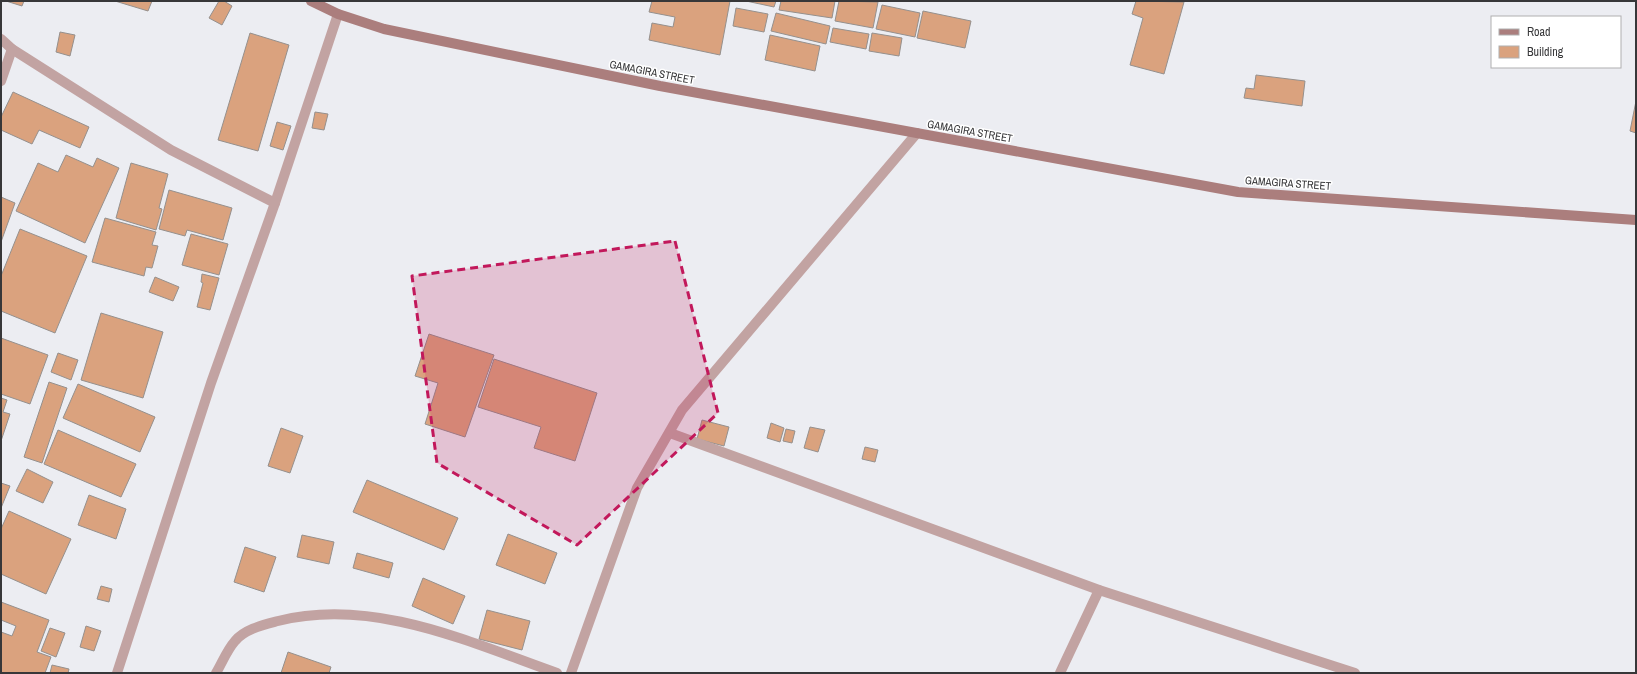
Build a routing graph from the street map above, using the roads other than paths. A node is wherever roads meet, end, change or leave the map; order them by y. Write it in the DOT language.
graph roads {
  1 [pos="311,1"];
  2 [pos="338,14"];
  3 [pos="1,39"];
  4 [pos="12,50"];
  5 [pos="1,81"];
  6 [pos="917,133"];
  7 [pos="275,203"];
  8 [pos="1636,220"];
  9 [pos="670,433"];
  10 [pos="1099,590"];
  11 [pos="117,673"];
  12 [pos="216,673"];
  13 [pos="557,673"];
  14 [pos="571,673"];
  15 [pos="1060,673"];
  16 [pos="1355,673"];
  1 -- 2 [label="street, GAMAGIRA STREET"];
  2 -- 6 [label="street, GAMAGIRA STREET"];
  2 -- 7 [label="street"];
  3 -- 4 [label="street"];
  4 -- 5 [label="street"];
  4 -- 7 [label="street"];
  6 -- 8 [label="street, GAMAGIRA STREET"];
  6 -- 9 [label="street"];
  7 -- 11 [label="street"];
  9 -- 10 [label="street"];
  9 -- 14 [label="street"];
  10 -- 15 [label="street"];
  10 -- 16 [label="street"];
  12 -- 13 [label="street"];
}
